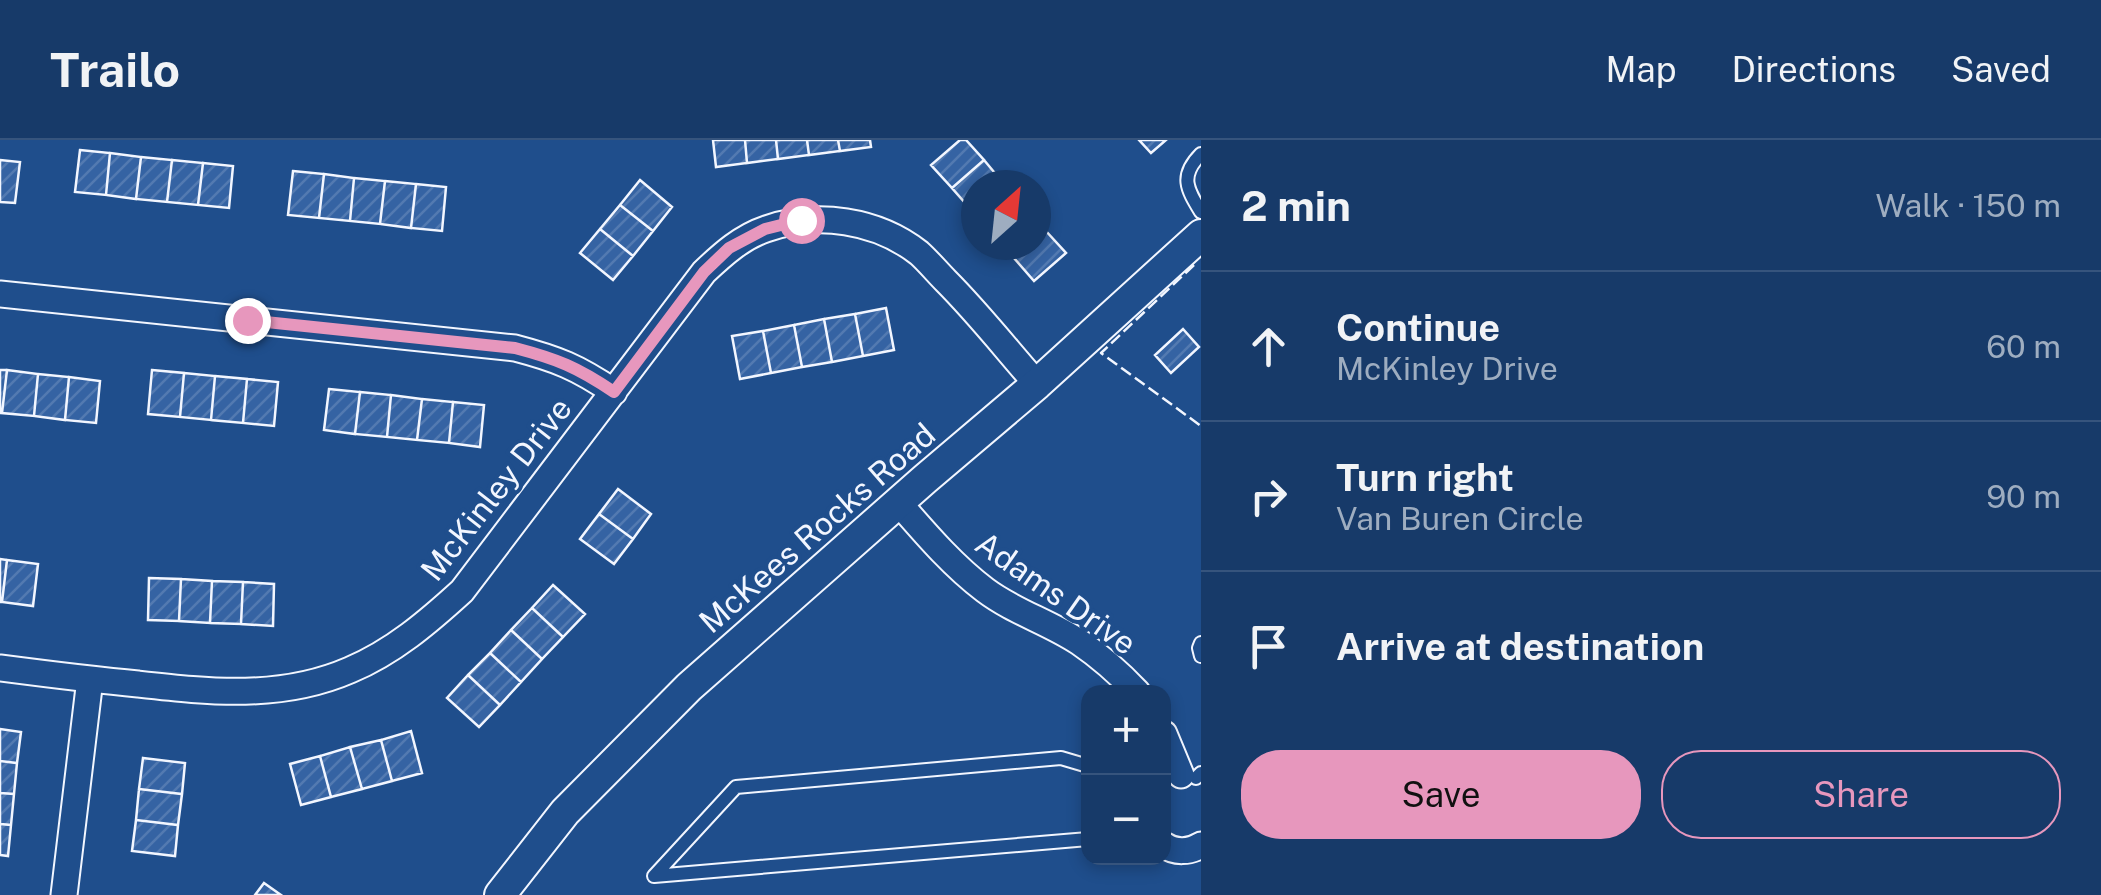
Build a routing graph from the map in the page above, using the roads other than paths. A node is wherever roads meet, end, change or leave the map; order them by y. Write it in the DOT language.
graph roads {
  1 [pos="1201,154"];
  2 [pos="1201,212"];
  3 [pos="1201,235"];
  4 [pos="0,294"];
  5 [pos="1037,384"];
  6 [pos="614,392"];
  7 [pos="898,502"];
  8 [pos="1201,644"];
  9 [pos="1201,656"];
  10 [pos="0,668"];
  11 [pos="90,679"];
  12 [pos="1131,685"];
  13 [pos="1171,747"];
  14 [pos="1081,764"];
  15 [pos="1188,778"];
  16 [pos="1081,841"];
  17 [pos="1201,845"];
  18 [pos="1171,849"];
  19 [pos="64,895"];
  20 [pos="500,895"];
  1 -- 2 [label="lane"];
  3 -- 5 [label="street, McKees Rocks Road"];
  4 -- 6 [label="street"];
  5 -- 6 [label="street, McKinley Drive"];
  5 -- 7 [label="street, McKees Rocks Road"];
  6 -- 11 [label="street, McKinley Drive"];
  7 -- 12 [label="street, Adams Drive"];
  7 -- 20 [label="street, McKees Rocks Road"];
  8 -- 9 [label="lane"];
  10 -- 11 [label="street, McKinley Drive"];
  11 -- 19 [label="street"];
  13 -- 15 [label="street"];
  14 -- 16 [label="lane"];
  17 -- 18 [label="street"];
}
